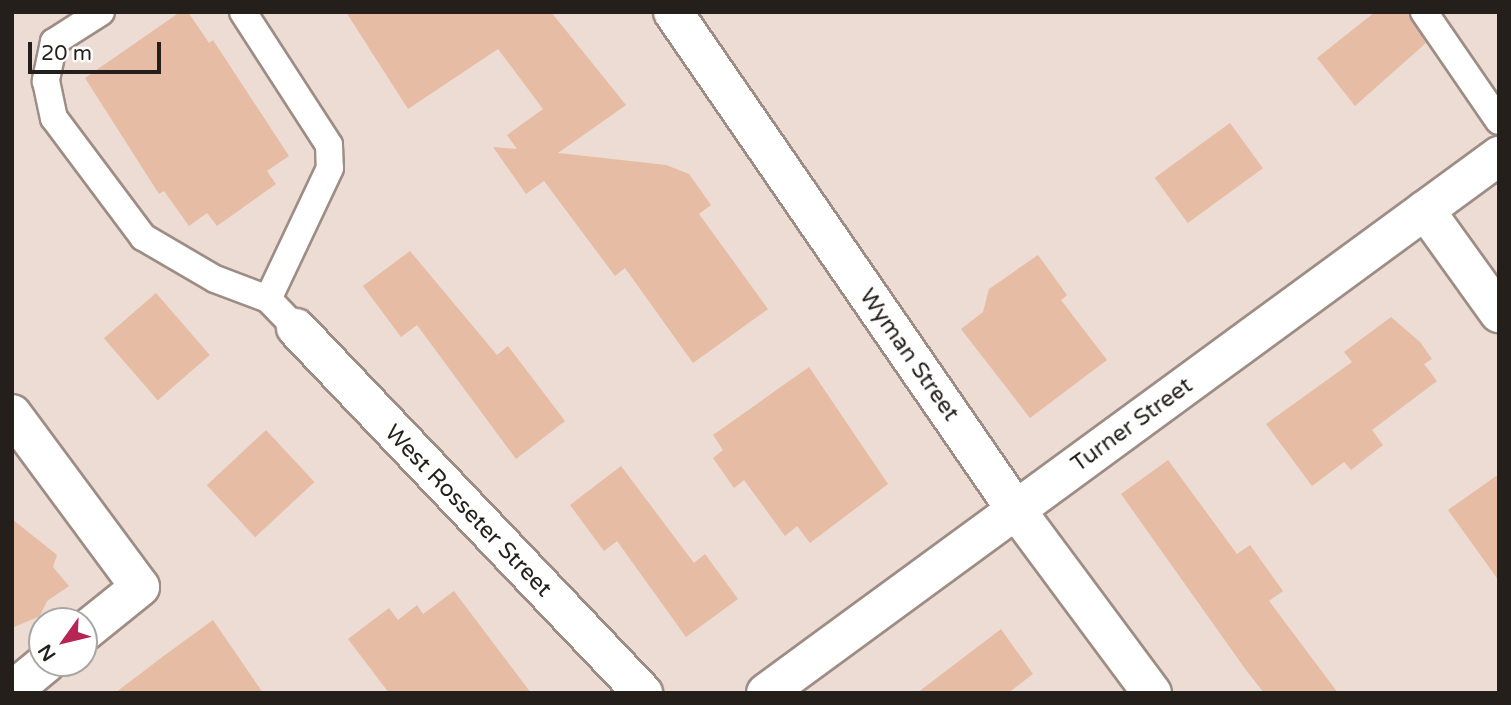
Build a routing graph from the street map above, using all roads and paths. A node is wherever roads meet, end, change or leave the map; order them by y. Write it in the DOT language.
graph roads {
  1 [pos="101,12"];
  2 [pos="243,12"];
  3 [pos="673,12"];
  4 [pos="1424,12"];
  5 [pos="1499,121"];
  6 [pos="1499,156"];
  7 [pos="1425,210"];
  8 [pos="268,299"];
  9 [pos="1499,313"];
  10 [pos="296,328"];
  11 [pos="12,414"];
  12 [pos="1016,510"];
  13 [pos="98,621"];
  14 [pos="29,677"];
  15 [pos="12,691"];
  16 [pos="643,693"];
  17 [pos="765,693"];
  18 [pos="1152,693"];
  1 -- 8 [label="lane"];
  2 -- 8 [label="lane"];
  3 -- 12 [label="street, Wyman Street"];
  4 -- 5 [label="lane"];
  6 -- 7 [label="street, Turner Street"];
  7 -- 9 [label="street"];
  7 -- 12 [label="street, Turner Street"];
  8 -- 10 [label="lane"];
  10 -- 16 [label="street, West Rosseter Street"];
  11 -- 13 [label="street"];
  12 -- 17 [label="street, Turner Street"];
  12 -- 18 [label="street, Wyman Street"];
  14 -- 15 [label="street"];
}
